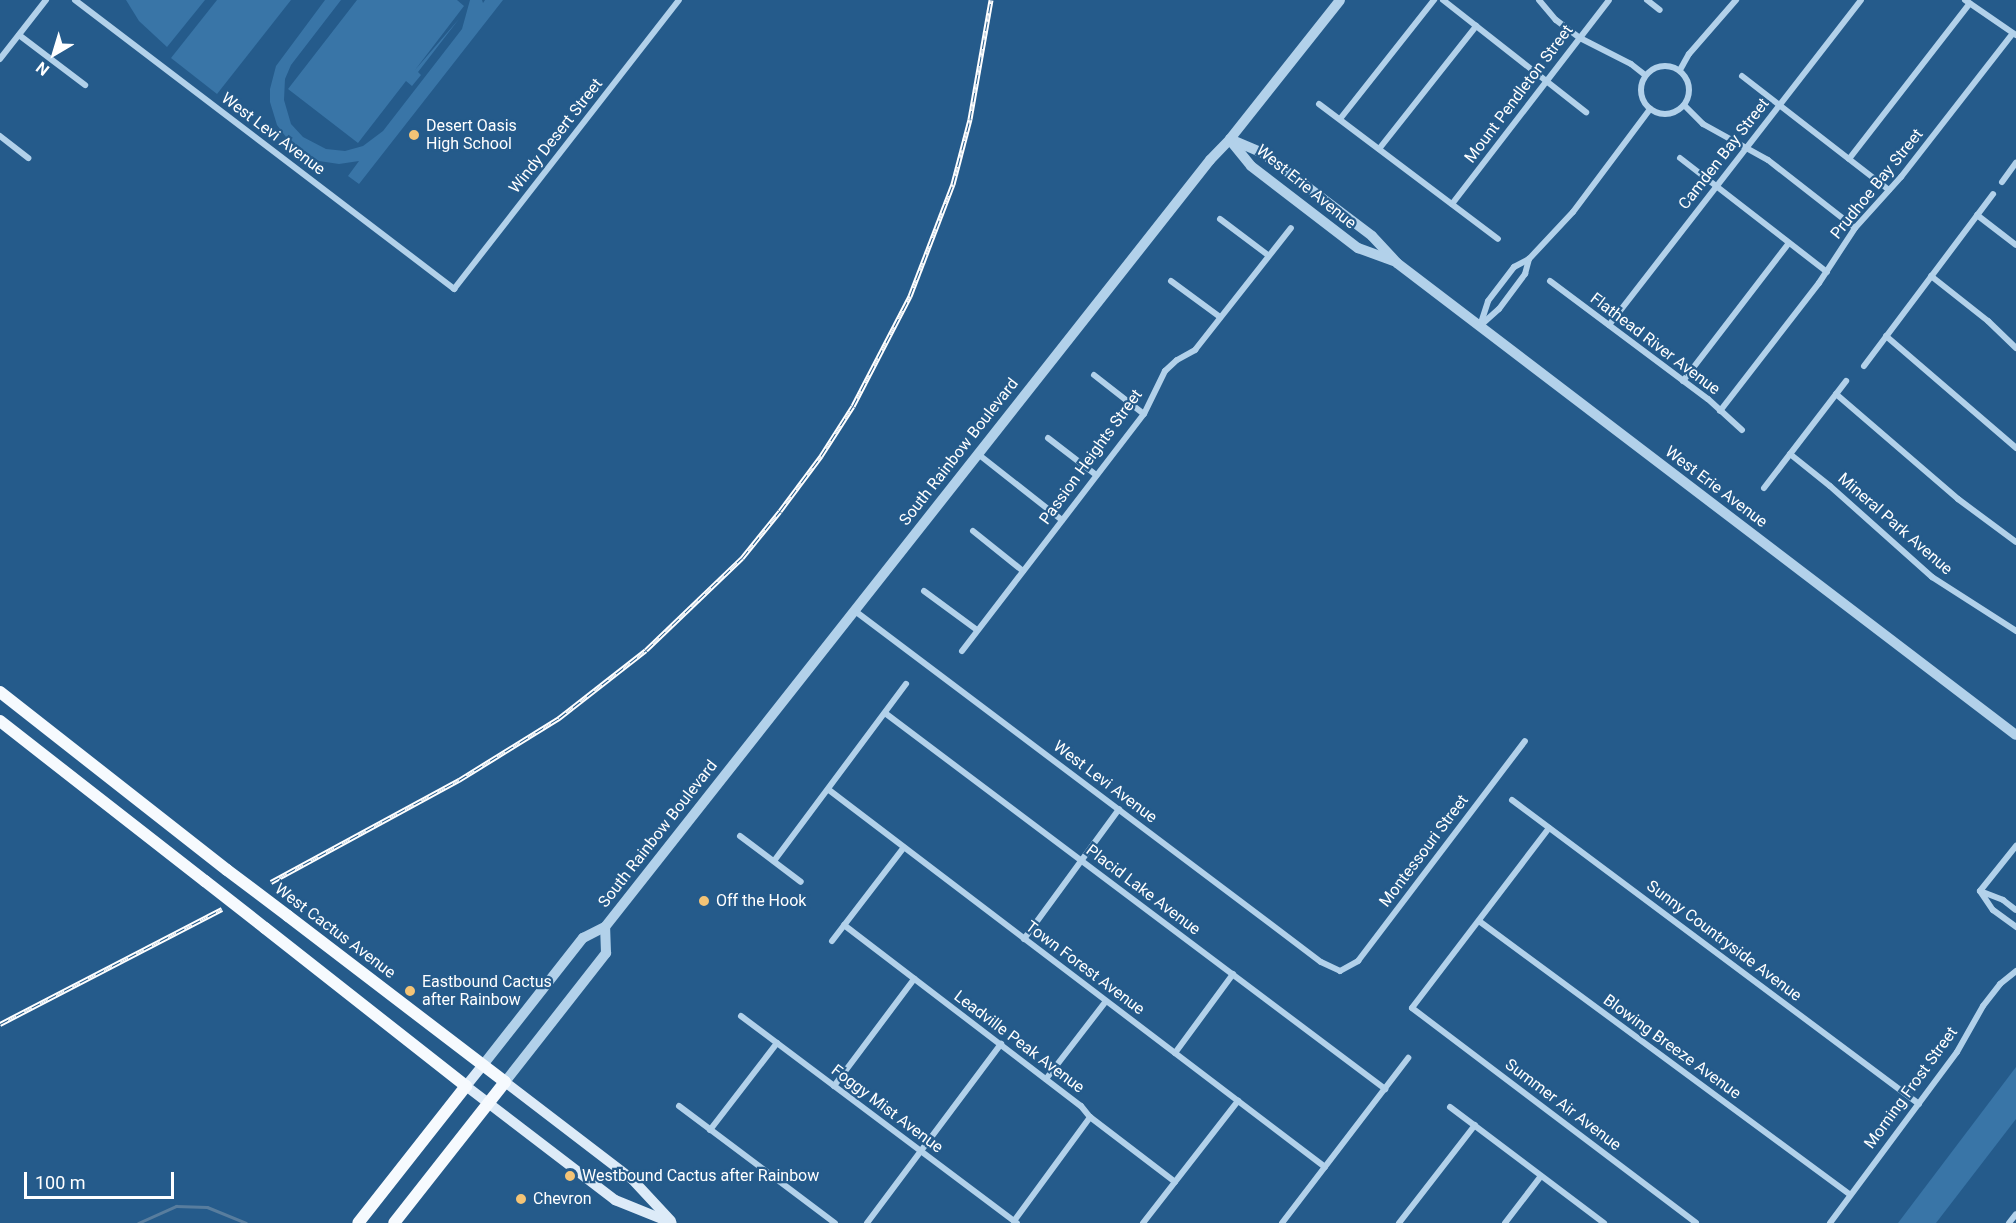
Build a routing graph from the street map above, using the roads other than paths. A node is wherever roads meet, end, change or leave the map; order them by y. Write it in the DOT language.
graph roads {
  1 [pos="46,0"];
  2 [pos="75,0"];
  3 [pos="679,0"];
  4 [pos="1340,0"];
  5 [pos="1434,0"];
  6 [pos="1443,0"];
  7 [pos="1539,0"];
  8 [pos="1609,0"];
  9 [pos="1647,0"];
  10 [pos="1736,0"];
  11 [pos="1861,0"];
  12 [pos="1967,2"];
  13 [pos="1660,10"];
  14 [pos="1476,26"];
  15 [pos="19,34"];
  16 [pos="2015,34"];
  17 [pos="1580,38"];
  18 [pos="0,58"];
  19 [pos="1680,70"];
  20 [pos="1646,75"];
  21 [pos="1742,76"];
  22 [pos="1548,82"];
  23 [pos="85,85"];
  24 [pos="1319,104"];
  25 [pos="1684,105"];
  26 [pos="1779,105"];
  27 [pos="1650,109"];
  28 [pos="1586,112"];
  29 [pos="1340,119"];
  30 [pos="0,136"];
  31 [pos="1230,139"];
  32 [pos="1747,147"];
  33 [pos="1379,148"];
  34 [pos="28,158"];
  35 [pos="1680,158"];
  36 [pos="1849,159"];
  37 [pos="2016,163"];
  38 [pos="2002,182"];
  39 [pos="1716,186"];
  40 [pos="1889,190"];
  41 [pos="1993,194"];
  42 [pos="1452,204"];
  43 [pos="1977,215"];
  44 [pos="1220,219"];
  45 [pos="1291,228"];
  46 [pos="1856,228"];
  47 [pos="1498,239"];
  48 [pos="1789,243"];
  49 [pos="2016,245"];
  50 [pos="1268,255"];
  51 [pos="1529,259"];
  52 [pos="1397,262"];
  53 [pos="1827,272"];
  54 [pos="1931,276"];
  55 [pos="1171,281"];
  56 [pos="1550,281"];
  57 [pos="454,289"];
  58 [pos="1220,317"];
  59 [pos="1609,325"];
  60 [pos="1480,326"];
  61 [pos="1886,336"];
  62 [pos="2016,348"];
  63 [pos="1864,366"];
  64 [pos="1094,375"];
  65 [pos="1683,381"];
  66 [pos="1846,381"];
  67 [pos="1836,394"];
  68 [pos="1720,411"];
  69 [pos="1144,414"];
  70 [pos="1742,430"];
  71 [pos="1048,438"];
  72 [pos="2016,448"];
  73 [pos="978,454"];
  74 [pos="1790,454"];
  75 [pos="1096,475"];
  76 [pos="1764,488"];
  77 [pos="1062,519"];
  78 [pos="973,531"];
  79 [pos="2016,542"];
  80 [pos="1023,571"];
  81 [pos="924,591"];
  82 [pos="855,611"];
  83 [pos="977,630"];
  84 [pos="2016,630"];
  85 [pos="962,651"];
  86 [pos="906,684"];
  87 [pos="0,692"];
  88 [pos="885,713"];
  89 [pos="0,721"];
  90 [pos="2016,735"];
  91 [pos="1525,741"];
  92 [pos="829,790"];
  93 [pos="1512,800"];
  94 [pos="1119,809"];
  95 [pos="1549,828"];
  96 [pos="740,836"];
  97 [pos="2016,846"];
  98 [pos="904,847"];
  99 [pos="1081,860"];
  100 [pos="774,861"];
  101 [pos="801,882"];
  102 [pos="1980,891"];
  103 [pos="2016,910"];
  104 [pos="1479,921"];
  105 [pos="844,925"];
  106 [pos="605,927"];
  107 [pos="2016,927"];
  108 [pos="1024,939"];
  109 [pos="832,941"];
  110 [pos="1340,971"];
  111 [pos="2016,972"];
  112 [pos="1233,974"];
  113 [pos="914,979"];
  114 [pos="1106,1000"];
  115 [pos="741,1016"];
  116 [pos="777,1043"];
  117 [pos="1001,1044"];
  118 [pos="1175,1053"];
  119 [pos="1408,1059"];
  120 [pos="483,1065"];
  121 [pos="1046,1079"];
  122 [pos="505,1082"];
  123 [pos="466,1086"];
  124 [pos="834,1086"];
  125 [pos="1385,1089"];
  126 [pos="1238,1101"];
  127 [pos="488,1104"];
  128 [pos="1918,1104"];
  129 [pos="679,1106"];
  130 [pos="1450,1107"];
  131 [pos="1090,1117"];
  132 [pos="1475,1125"];
  133 [pos="710,1130"];
  134 [pos="921,1150"];
  135 [pos="1325,1167"];
  136 [pos="1541,1176"];
  137 [pos="1175,1182"];
  138 [pos="1850,1195"];
  139 [pos="2016,1214"];
  140 [pos="1015,1222"];
  141 [pos="2012,1222"];
  142 [pos="358,1223"];
  143 [pos="394,1223"];
  144 [pos="673,1223"];
  145 [pos="835,1223"];
  146 [pos="867,1223"];
  147 [pos="1143,1223"];
  148 [pos="1282,1223"];
  149 [pos="1400,1223"];
  150 [pos="1505,1223"];
  151 [pos="1604,1223"];
  152 [pos="1696,1223"];
  153 [pos="1830,1223"];
  1 -- 15 [label="street"];
  2 -- 57 [label="street, West Levi Avenue"];
  3 -- 57 [label="street, Windy Desert Street"];
  4 -- 31 [label="street, South Rainbow Boulevard"];
  5 -- 29 [label="street"];
  6 -- 14 [label="street"];
  7 -- 17 [label="street"];
  8 -- 17 [label="street, Mount Pendleton Street"];
  9 -- 13 [label="street"];
  10 -- 19 [label="street"];
  11 -- 26 [label="street, Camden Bay Street"];
  12 -- 16 [label="street"];
  12 -- 36 [label="street"];
  14 -- 22 [label="street"];
  14 -- 33 [label="street"];
  15 -- 18 [label="street"];
  15 -- 23 [label="street"];
  16 -- 40 [label="street, Prudhoe Bay Street"];
  17 -- 20 [label="street"];
  17 -- 22 [label="street, Mount Pendleton Street"];
  19 -- 20 [label="street"];
  19 -- 25 [label="street"];
  20 -- 27 [label="street"];
  21 -- 26 [label="street"];
  22 -- 28 [label="street"];
  22 -- 42 [label="street, Mount Pendleton Street"];
  24 -- 29 [label="street"];
  25 -- 27 [label="street"];
  25 -- 32 [label="street"];
  26 -- 32 [label="street, Camden Bay Street"];
  26 -- 36 [label="street"];
  27 -- 51 [label="street"];
  29 -- 33 [label="street"];
  30 -- 34 [label="street"];
  31 -- 52 [label="street, West Erie Avenue"];
  31 -- 52 [label="street, West Erie Avenue"];
  31 -- 73 [label="street, South Rainbow Boulevard"];
  32 -- 39 [label="street, Camden Bay Street"];
  32 -- 46 [label="street"];
  33 -- 42 [label="street"];
  35 -- 39 [label="street"];
  36 -- 40 [label="street"];
  37 -- 38 [label="street"];
  39 -- 48 [label="street"];
  39 -- 59 [label="street, Camden Bay Street"];
  40 -- 46 [label="street, Prudhoe Bay Street"];
  41 -- 43 [label="street"];
  42 -- 47 [label="street"];
  43 -- 49 [label="street"];
  43 -- 54 [label="street"];
  44 -- 50 [label="street"];
  45 -- 50 [label="street, Passion Heights Street"];
  46 -- 53 [label="street, Prudhoe Bay Street"];
  48 -- 53 [label="street"];
  48 -- 65 [label="street"];
  50 -- 58 [label="street, Passion Heights Street"];
  51 -- 60 [label="street"];
  51 -- 60 [label="street"];
  52 -- 60 [label="street, West Erie Avenue"];
  53 -- 68 [label="street, Prudhoe Bay Street"];
  54 -- 61 [label="street"];
  54 -- 62 [label="street"];
  55 -- 58 [label="street"];
  56 -- 59 [label="street, Flathead River Avenue"];
  58 -- 69 [label="street, Passion Heights Street"];
  59 -- 65 [label="street, Flathead River Avenue"];
  60 -- 90 [label="street, West Erie Avenue"];
  61 -- 63 [label="street"];
  61 -- 72 [label="street"];
  64 -- 69 [label="street"];
  65 -- 68 [label="street, Flathead River Avenue"];
  66 -- 67 [label="street"];
  67 -- 74 [label="street"];
  67 -- 79 [label="street"];
  68 -- 70 [label="street, Flathead River Avenue"];
  69 -- 75 [label="street, Passion Heights Street"];
  71 -- 75 [label="street"];
  73 -- 77 [label="street"];
  73 -- 82 [label="street, South Rainbow Boulevard"];
  74 -- 76 [label="street"];
  74 -- 84 [label="street, Mineral Park Avenue"];
  75 -- 77 [label="street, Passion Heights Street"];
  77 -- 80 [label="street, Passion Heights Street"];
  78 -- 80 [label="street"];
  80 -- 83 [label="street, Passion Heights Street"];
  81 -- 83 [label="street"];
  82 -- 94 [label="street, West Levi Avenue"];
  82 -- 106 [label="street, South Rainbow Boulevard"];
  83 -- 85 [label="street, Passion Heights Street"];
  86 -- 88 [label="street"];
  87 -- 120 [label="main road, West Cactus Avenue, bridge"];
  88 -- 92 [label="street"];
  88 -- 99 [label="street, Placid Lake Avenue"];
  89 -- 123 [label="main road, West Cactus Avenue, bridge"];
  91 -- 110 [label="street, Montessouri Street"];
  92 -- 98 [label="street, Town Forest Avenue"];
  92 -- 100 [label="street"];
  93 -- 95 [label="street, Sunny Countryside Avenue"];
  94 -- 99 [label="street"];
  94 -- 110 [label="street, West Levi Avenue"];
  95 -- 104 [label="street"];
  95 -- 128 [label="street, Sunny Countryside Avenue"];
  96 -- 100 [label="street"];
  97 -- 102 [label="street"];
  98 -- 105 [label="street"];
  98 -- 108 [label="street, Town Forest Avenue"];
  99 -- 108 [label="street"];
  99 -- 112 [label="street, Placid Lake Avenue"];
  100 -- 101 [label="street"];
  102 -- 103 [label="street"];
  102 -- 107 [label="street"];
  104 -- 138 [label="street, Blowing Breeze Avenue"];
  104 -- 152 [label="street, Summer Air Avenue"];
  105 -- 109 [label="street"];
  105 -- 113 [label="street, Leadville Peak Avenue"];
  106 -- 120 [label="street, South Rainbow Boulevard"];
  106 -- 122 [label="street, South Rainbow Boulevard"];
  108 -- 114 [label="street, Town Forest Avenue"];
  111 -- 128 [label="street, Morning Frost Street"];
  112 -- 118 [label="street"];
  112 -- 125 [label="street, Placid Lake Avenue"];
  113 -- 117 [label="street, Leadville Peak Avenue"];
  113 -- 124 [label="street"];
  114 -- 118 [label="street, Town Forest Avenue"];
  114 -- 121 [label="street"];
  115 -- 116 [label="street, Foggy Mist Avenue"];
  116 -- 124 [label="street, Foggy Mist Avenue"];
  116 -- 133 [label="street"];
  117 -- 121 [label="street, Leadville Peak Avenue"];
  117 -- 134 [label="street"];
  118 -- 126 [label="street, Town Forest Avenue"];
  119 -- 125 [label="street"];
  120 -- 122 [label="main road, West Cactus Avenue"];
  120 -- 123 [label="main road, South Rainbow Boulevard"];
  121 -- 131 [label="street, Leadville Peak Avenue"];
  122 -- 127 [label="main road, South Rainbow Boulevard"];
  122 -- 144 [label="main road, West Cactus Avenue"];
  123 -- 127 [label="main road, West Cactus Avenue"];
  123 -- 142 [label="main road, South Rainbow Boulevard"];
  124 -- 134 [label="street, Foggy Mist Avenue"];
  125 -- 135 [label="street"];
  126 -- 135 [label="street, Town Forest Avenue"];
  126 -- 137 [label="street"];
  127 -- 143 [label="main road, South Rainbow Boulevard"];
  127 -- 144 [label="main road, West Cactus Avenue"];
  128 -- 138 [label="street, Morning Frost Street"];
  129 -- 133 [label="street"];
  130 -- 132 [label="street"];
  131 -- 137 [label="street, Leadville Peak Avenue"];
  131 -- 140 [label="street"];
  132 -- 136 [label="street"];
  132 -- 149 [label="street"];
  133 -- 145 [label="street"];
  134 -- 140 [label="street, Foggy Mist Avenue"];
  134 -- 146 [label="street"];
  135 -- 148 [label="street"];
  136 -- 150 [label="street"];
  136 -- 151 [label="street"];
  137 -- 147 [label="street"];
  138 -- 153 [label="street, Morning Frost Street"];
  139 -- 141 [label="street"];
}
